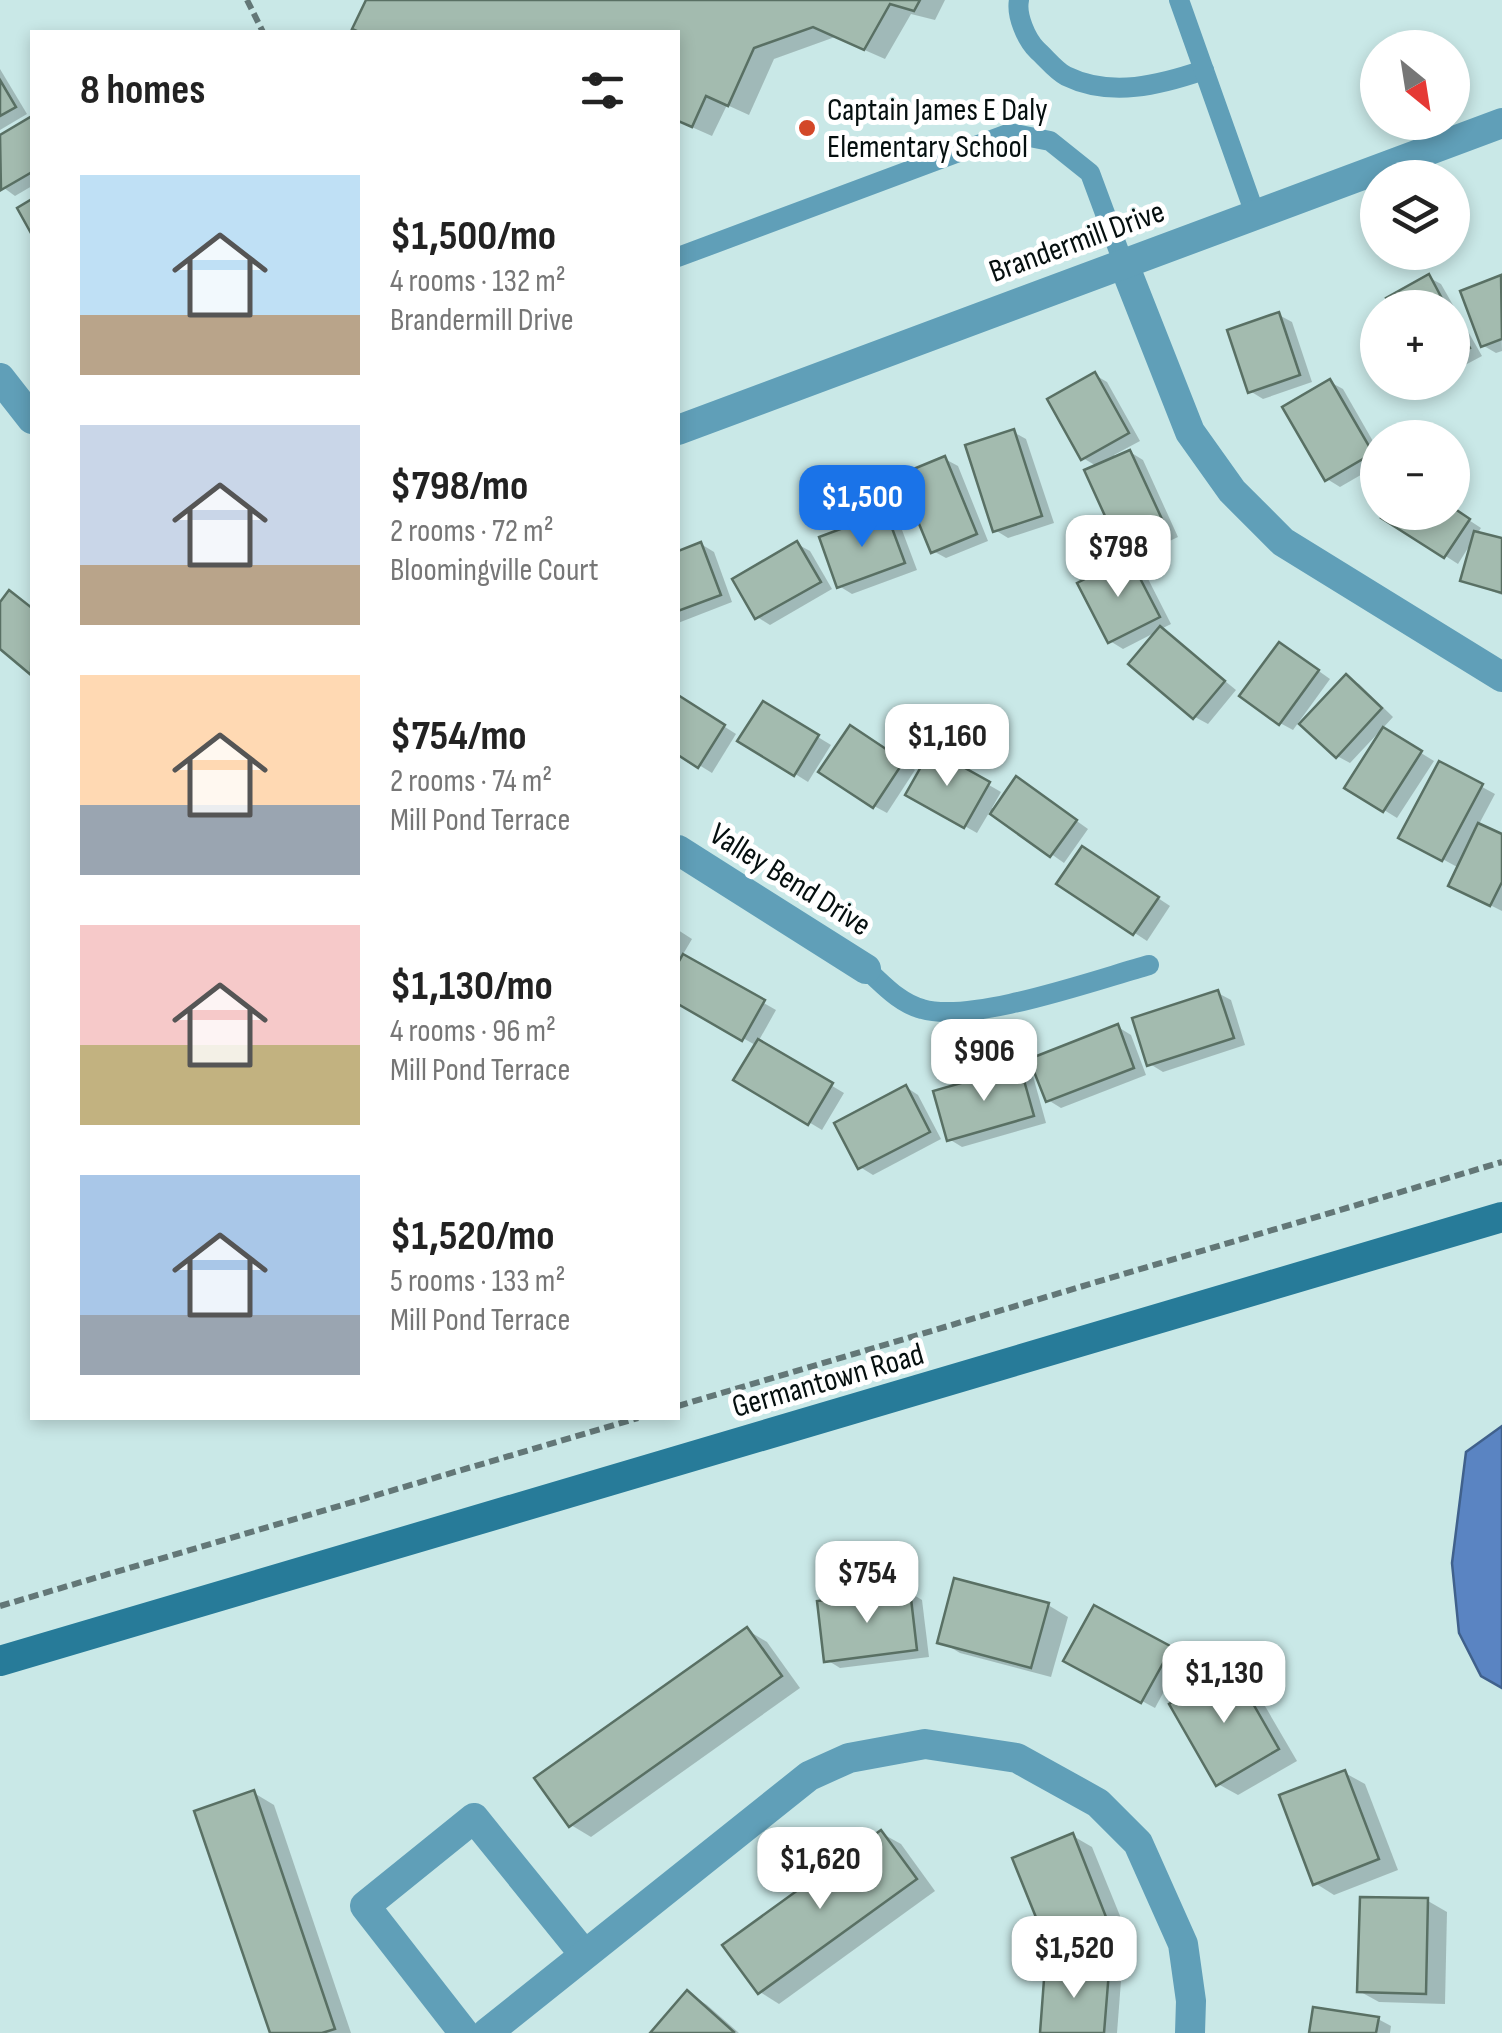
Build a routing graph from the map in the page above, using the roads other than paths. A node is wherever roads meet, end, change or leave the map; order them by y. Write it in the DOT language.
graph roads {
  1 [pos="1018,0"];
  2 [pos="1179,0"];
  3 [pos="1204,70"];
  4 [pos="1502,124"];
  5 [pos="1255,214"];
  6 [pos="680,256"];
  7 [pos="1123,262"];
  8 [pos="0,378"];
  9 [pos="30,416"];
  10 [pos="680,429"];
  11 [pos="1502,677"];
  12 [pos="680,851"];
  13 [pos="1148,965"];
  14 [pos="866,969"];
  15 [pos="1502,1217"];
  16 [pos="0,1661"];
  17 [pos="584,1954"];
  18 [pos="464,2033"];
  19 [pos="487,2033"];
  20 [pos="1190,2033"];
  1 -- 3 [label="lane"];
  2 -- 3 [label="lane"];
  3 -- 5 [label="lane"];
  4 -- 5 [label="street, Brandermill Drive"];
  5 -- 7 [label="street, Brandermill Drive"];
  6 -- 7 [label="lane"];
  7 -- 10 [label="street, Brandermill Drive"];
  7 -- 11 [label="street"];
  8 -- 9 [label="street"];
  12 -- 14 [label="street, Valley Bend Drive"];
  13 -- 14 [label="lane"];
  15 -- 16 [label="street, Germantown Road"];
  17 -- 18 [label="street"];
  17 -- 19 [label="street"];
  17 -- 20 [label="street"];
}
